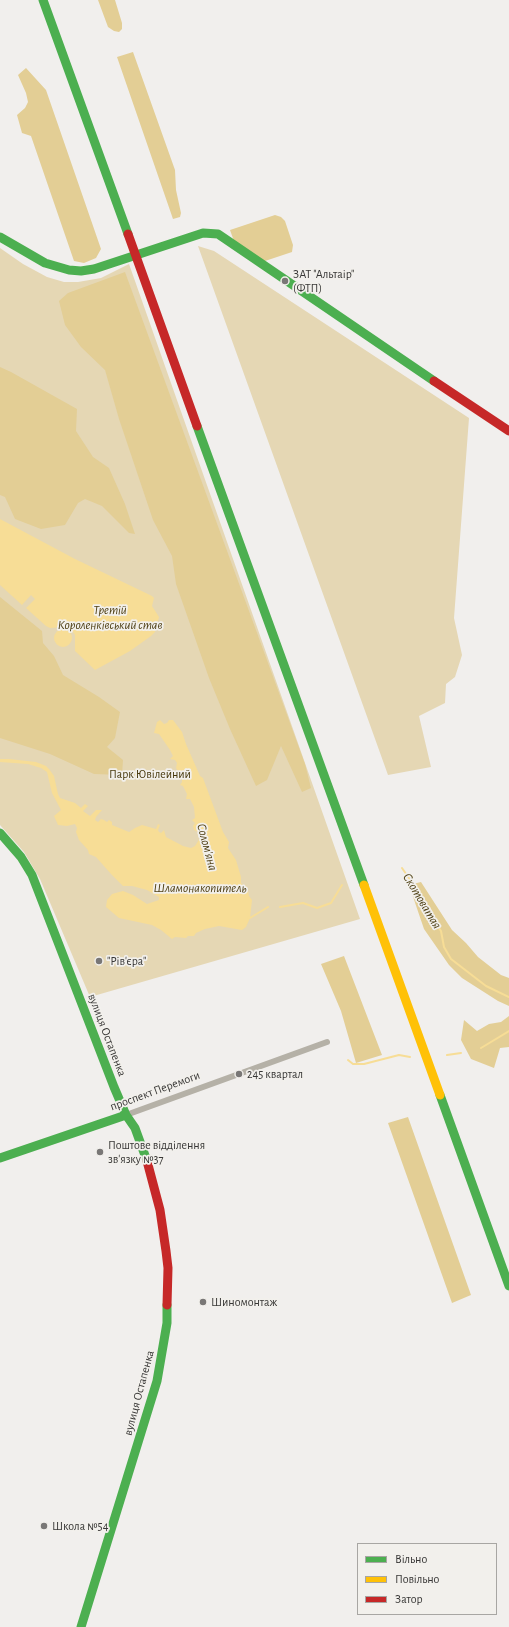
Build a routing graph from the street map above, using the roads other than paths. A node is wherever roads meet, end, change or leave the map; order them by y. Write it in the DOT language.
graph roads {
  1 [pos="43,0"];
  2 [pos="0,237"];
  3 [pos="136,256"];
  4 [pos="509,431"];
  5 [pos="0,833"];
  6 [pos="328,1042"];
  7 [pos="126,1115"];
  8 [pos="0,1158"];
  9 [pos="509,1286"];
  10 [pos="81,1627"];
  1 -- 3 [label="street"];
  2 -- 3 [label="street"];
  3 -- 4 [label="street"];
  3 -- 9 [label="street"];
  5 -- 7 [label="street, вулиця Остапенка"];
  6 -- 7 [label="street, проспект Перемоги"];
  7 -- 8 [label="street, проспект Перемоги"];
  7 -- 10 [label="street, вулиця Остапенка"];
}
